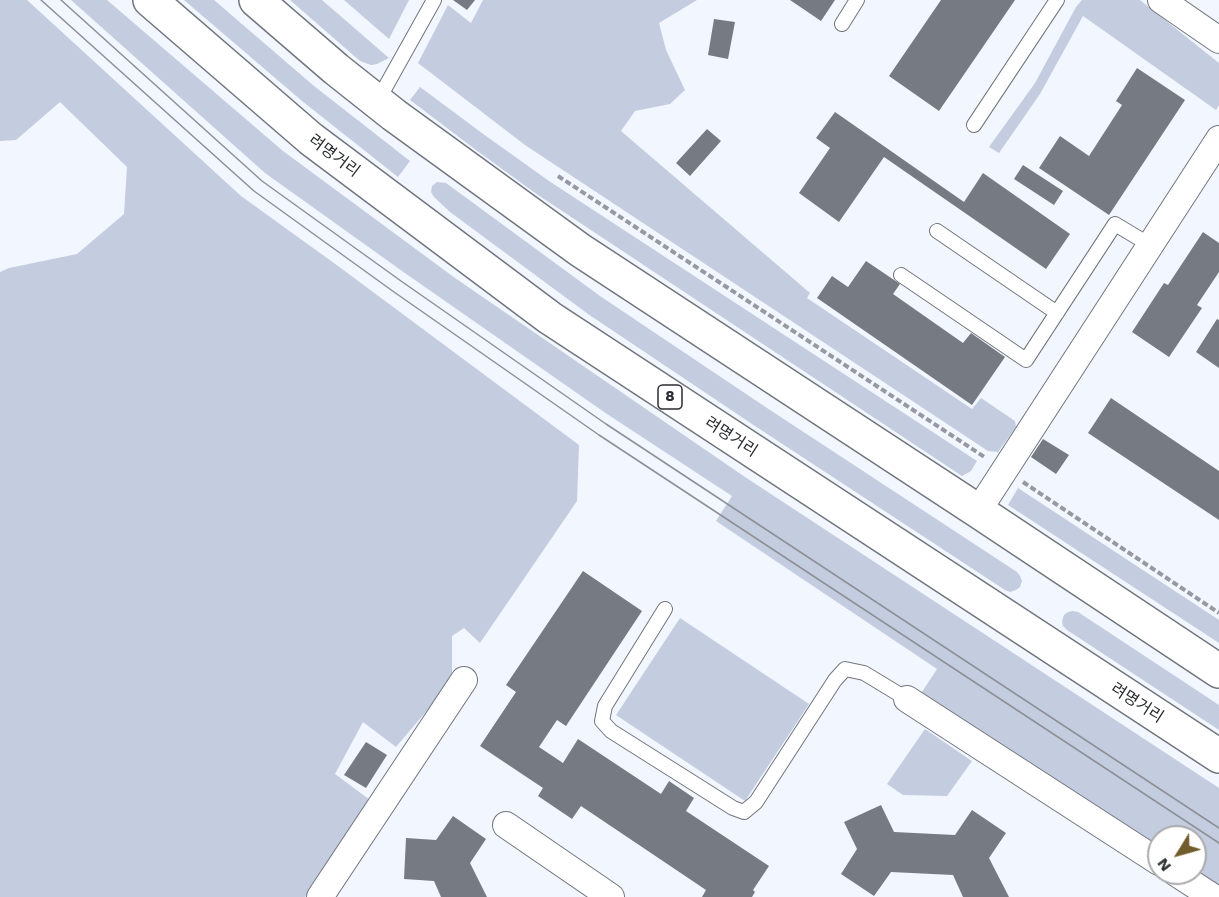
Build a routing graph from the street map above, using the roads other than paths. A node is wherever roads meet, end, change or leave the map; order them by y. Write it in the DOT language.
graph roads {
  1 [pos="150,0"];
  2 [pos="256,0"];
  3 [pos="434,0"];
  4 [pos="857,0"];
  5 [pos="1058,0"];
  6 [pos="1161,0"];
  7 [pos="842,24"];
  8 [pos="1219,40"];
  9 [pos="377,102"];
  10 [pos="974,124"];
  11 [pos="1219,138"];
  12 [pos="937,231"];
  13 [pos="1150,245"];
  14 [pos="901,275"];
  15 [pos="1057,313"];
  16 [pos="978,511"];
  17 [pos="665,609"];
  18 [pos="1219,671"];
  19 [pos="464,680"];
  20 [pos="907,699"];
  21 [pos="1219,756"];
  22 [pos="506,825"];
  23 [pos="1147,854"];
  24 [pos="1195,885"];
  25 [pos="320,897"];
  26 [pos="611,897"];
  27 [pos="1214,897"];
  1 -- 21 [label="highway, 려명거리 / 8"];
  2 -- 9 [label="highway"];
  3 -- 9 [label="lane"];
  4 -- 7 [label="lane"];
  5 -- 10 [label="lane"];
  6 -- 8 [label="street"];
  9 -- 16 [label="highway"];
  11 -- 13 [label="street"];
  12 -- 15 [label="lane"];
  13 -- 15 [label="lane"];
  13 -- 16 [label="street"];
  14 -- 15 [label="lane"];
  16 -- 18 [label="highway"];
  17 -- 20 [label="lane"];
  19 -- 25 [label="street"];
  20 -- 23 [label="street"];
  22 -- 26 [label="street"];
  24 -- 27 [label="street"];
}
